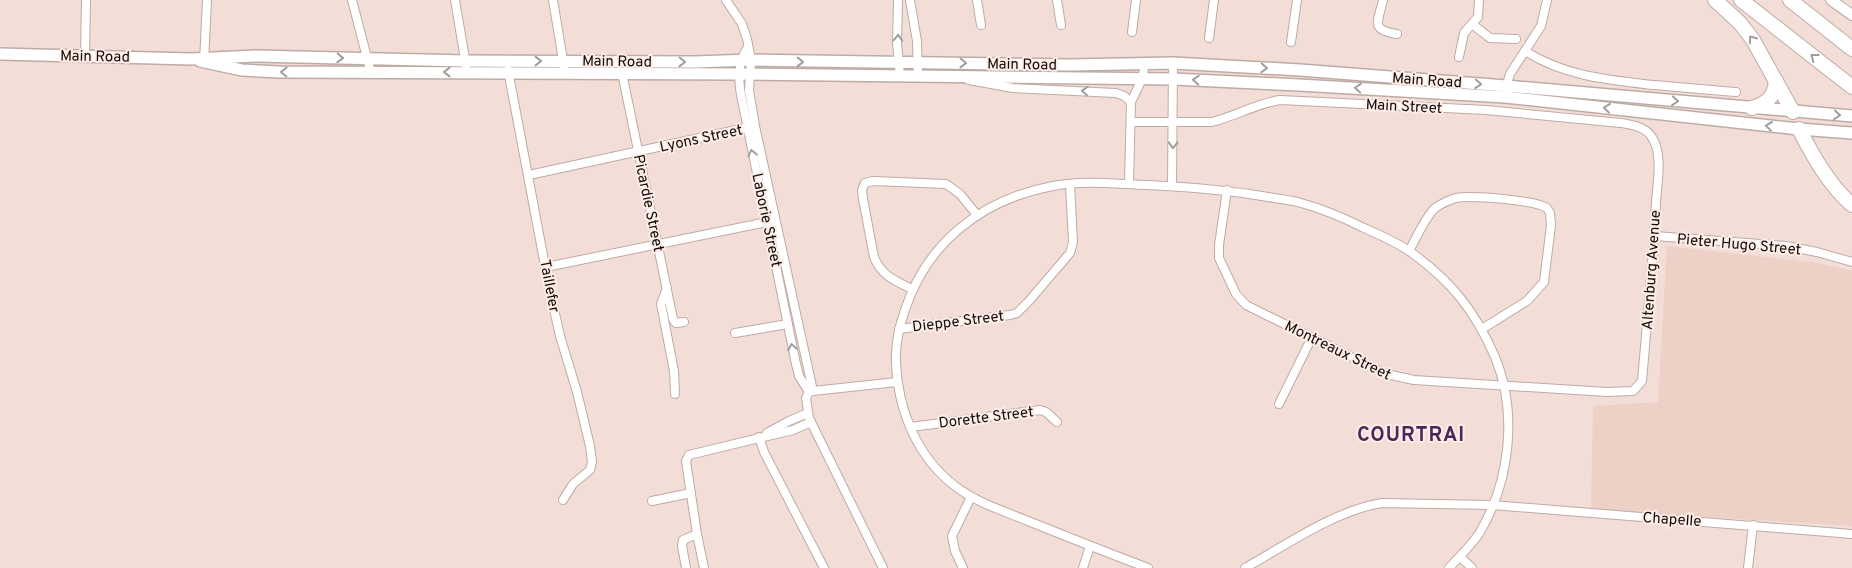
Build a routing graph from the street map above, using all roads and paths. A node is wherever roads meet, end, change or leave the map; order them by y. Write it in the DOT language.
graph roads {
  1 [pos="86,0"];
  2 [pos="207,0"];
  3 [pos="352,0"];
  4 [pos="455,0"];
  5 [pos="553,0"];
  6 [pos="726,0"];
  7 [pos="898,0"];
  8 [pos="910,0"];
  9 [pos="977,0"];
  10 [pos="1057,0"];
  11 [pos="1136,0"];
  12 [pos="1214,0"];
  13 [pos="1297,0"];
  14 [pos="1383,0"];
  15 [pos="1479,0"];
  16 [pos="1547,0"];
  17 [pos="1715,0"];
  18 [pos="1740,0"];
  19 [pos="1790,0"];
  20 [pos="1832,0"];
  21 [pos="1852,15"];
  22 [pos="1472,24"];
  23 [pos="1062,25"];
  24 [pos="981,26"];
  25 [pos="1132,32"];
  26 [pos="1397,34"];
  27 [pos="1209,38"];
  28 [pos="1516,40"];
  29 [pos="1291,42"];
  30 [pos="1852,49"];
  31 [pos="1525,50"];
  32 [pos="0,54"];
  33 [pos="85,56"];
  34 [pos="1459,57"];
  35 [pos="368,59"];
  36 [pos="204,60"];
  37 [pos="746,60"];
  38 [pos="507,61"];
  39 [pos="564,61"];
  40 [pos="898,62"];
  41 [pos="918,62"];
  42 [pos="1145,64"];
  43 [pos="1173,64"];
  44 [pos="466,66"];
  45 [pos="371,73"];
  46 [pos="509,73"];
  47 [pos="566,73"];
  48 [pos="622,74"];
  49 [pos="745,74"];
  50 [pos="900,76"];
  51 [pos="918,76"];
  52 [pos="952,76"];
  53 [pos="1142,79"];
  54 [pos="1173,79"];
  55 [pos="1776,82"];
  56 [pos="1852,87"];
  57 [pos="1505,92"];
  58 [pos="1736,92"];
  59 [pos="1131,102"];
  60 [pos="1752,108"];
  61 [pos="1793,112"];
  62 [pos="1852,116"];
  63 [pos="1131,122"];
  64 [pos="1174,123"];
  65 [pos="751,127"];
  66 [pos="1799,130"];
  67 [pos="1852,133"];
  68 [pos="638,151"];
  69 [pos="1658,159"];
  70 [pos="529,174"];
  71 [pos="1070,184"];
  72 [pos="1128,184"];
  73 [pos="1172,186"];
  74 [pos="1226,190"];
  75 [pos="1852,205"];
  76 [pos="977,215"];
  77 [pos="772,221"];
  78 [pos="1655,236"];
  79 [pos="658,244"];
  80 [pos="1409,251"];
  81 [pos="1852,262"];
  82 [pos="546,267"];
  83 [pos="667,288"];
  84 [pos="912,289"];
  85 [pos="796,315"];
  86 [pos="787,320"];
  87 [pos="684,322"];
  88 [pos="899,329"];
  89 [pos="1482,329"];
  90 [pos="735,333"];
  91 [pos="1312,337"];
  92 [pos="1642,381"];
  93 [pos="897,382"];
  94 [pos="1504,387"];
  95 [pos="811,391"];
  96 [pos="675,394"];
  97 [pos="1280,404"];
  98 [pos="808,413"];
  99 [pos="811,422"];
  100 [pos="1057,422"];
  101 [pos="910,427"];
  102 [pos="759,437"];
  103 [pos="691,493"];
  104 [pos="971,497"];
  105 [pos="563,500"];
  106 [pos="652,501"];
  107 [pos="1492,505"];
  108 [pos="1753,525"];
  109 [pos="697,534"];
  110 [pos="1852,534"];
  111 [pos="1090,546"];
  112 [pos="1460,557"];
  113 [pos="686,568"];
  114 [pos="704,568"];
  115 [pos="824,568"];
  116 [pos="883,568"];
  117 [pos="963,568"];
  118 [pos="1083,568"];
  119 [pos="1148,568"];
  120 [pos="1245,568"];
  121 [pos="1449,568"];
  122 [pos="1472,568"];
  123 [pos="1748,568"];
  1 -- 33 [label="street"];
  2 -- 36 [label="street"];
  3 -- 35 [label="street"];
  4 -- 44 [label="street"];
  5 -- 39 [label="street"];
  6 -- 37 [label="street"];
  40 -- 7 [label="street, one-way"];
  8 -- 41 [label="street"];
  9 -- 24 [label="street"];
  10 -- 23 [label="street"];
  11 -- 25 [label="street"];
  12 -- 27 [label="street"];
  13 -- 29 [label="street"];
  14 -- 26 [label="street"];
  15 -- 22 [label="street"];
  16 -- 31 [label="street"];
  55 -- 17 [label="highway, one-way"];
  56 -- 18 [label="highway, one-way"];
  19 -- 30 [label="highway"];
  20 -- 21 [label="street"];
  22 -- 28 [label="street"];
  22 -- 34 [label="street"];
  31 -- 57 [label="street"];
  31 -- 58 [label="street"];
  32 -- 33 [label="main road, Main Road"];
  33 -- 36 [label="main road, Main Road"];
  36 -- 35 [label="main road, Main Road, one-way"];
  35 -- 44 [label="main road, Main Road"];
  35 -- 45 [label="street"];
  45 -- 36 [label="main road, Main Road, one-way"];
  39 -- 37 [label="main road, Main Road, one-way"];
  37 -- 40 [label="main road, Main Road, one-way"];
  37 -- 49 [label="street, Laborie Street"];
  38 -- 39 [label="main road, Main Road, one-way"];
  38 -- 44 [label="main road, Main Road"];
  38 -- 46 [label="street, Taillefer"];
  39 -- 47 [label="street"];
  40 -- 41 [label="main road, Main Road"];
  40 -- 50 [label="street"];
  41 -- 42 [label="main road, Main Road, one-way"];
  41 -- 51 [label="street"];
  42 -- 43 [label="main road, Main Road"];
  42 -- 53 [label="street"];
  43 -- 54 [label="street"];
  43 -- 57 [label="main road, Main Road, one-way"];
  44 -- 45 [label="main road, Main Road, one-way"];
  44 -- 46 [label="main road, Main Road"];
  46 -- 47 [label="main road, Main Road"];
  46 -- 70 [label="street, Taillefer"];
  47 -- 48 [label="main road, Main Road"];
  48 -- 49 [label="main road, Main Road"];
  48 -- 68 [label="street, Picardie Street"];
  49 -- 50 [label="main road, Main Road"];
  49 -- 65 [label="street, Laborie Street"];
  50 -- 51 [label="main road, Main Road"];
  51 -- 52 [label="main road, Main Road"];
  52 -- 53 [label="main road, Main Road"];
  59 -- 52 [label="street, Main Road, one-way"];
  53 -- 54 [label="main road, Main Road"];
  53 -- 59 [label="street"];
  57 -- 54 [label="main road, Main Road, one-way"];
  54 -- 64 [label="street"];
  55 -- 60 [label="highway"];
  55 -- 61 [label="highway"];
  57 -- 60 [label="main road, Main Road, one-way"];
  66 -- 57 [label="main road, Main Road, one-way"];
  59 -- 63 [label="street"];
  60 -- 61 [label="main road, Main Road"];
  61 -- 62 [label="main road, Main Road, one-way"];
  61 -- 66 [label="main road"];
  63 -- 64 [label="street, Main Street"];
  63 -- 72 [label="street"];
  64 -- 69 [label="street, Main Street"];
  64 -- 73 [label="street, one-way"];
  65 -- 68 [label="street, Lyons Street"];
  65 -- 77 [label="street, Laborie Street"];
  66 -- 67 [label="main road, Main Road"];
  66 -- 75 [label="highway"];
  68 -- 70 [label="street, Lyons Street"];
  68 -- 79 [label="street, Picardie Street"];
  69 -- 78 [label="street, Altenburg Avenue"];
  70 -- 82 [label="street, Taillefer"];
  71 -- 72 [label="street"];
  71 -- 76 [label="street"];
  71 -- 88 [label="street, Dieppe Street"];
  72 -- 73 [label="street"];
  73 -- 74 [label="street"];
  74 -- 80 [label="street"];
  74 -- 91 [label="street, Montreaux Street"];
  76 -- 84 [label="street"];
  76 -- 84 [label="street"];
  77 -- 79 [label="street"];
  77 -- 85 [label="street, Laborie Street"];
  77 -- 86 [label="street, Laborie Street"];
  78 -- 81 [label="street, Pieter Hugo Street"];
  78 -- 92 [label="street, Altenburg Avenue"];
  79 -- 82 [label="street"];
  79 -- 83 [label="street, Picardie Street"];
  80 -- 89 [label="street"];
  80 -- 89 [label="street"];
  82 -- 105 [label="street, Taillefer"];
  83 -- 87 [label="street, Picardie Street"];
  83 -- 96 [label="street"];
  84 -- 88 [label="street"];
  85 -- 86 [label="street"];
  85 -- 95 [label="street, Laborie Street"];
  86 -- 90 [label="street"];
  95 -- 86 [label="street, Laborie Street, one-way"];
  88 -- 93 [label="street"];
  89 -- 94 [label="street"];
  91 -- 94 [label="street, Montreaux Street"];
  91 -- 97 [label="street"];
  92 -- 94 [label="street, Montreaux Street"];
  93 -- 95 [label="street"];
  93 -- 101 [label="street"];
  94 -- 107 [label="street"];
  95 -- 98 [label="street, Laborie Street"];
  98 -- 99 [label="street, Laborie Street"];
  98 -- 102 [label="street"];
  99 -- 102 [label="street"];
  99 -- 116 [label="street, Laborie Street"];
  100 -- 101 [label="street, Dorette Street"];
  101 -- 104 [label="street"];
  102 -- 103 [label="street"];
  102 -- 115 [label="street"];
  103 -- 106 [label="street"];
  103 -- 109 [label="street"];
  104 -- 111 [label="street"];
  104 -- 117 [label="street"];
  107 -- 108 [label="street, Chapelle"];
  107 -- 112 [label="street"];
  107 -- 120 [label="street, Chapelle"];
  108 -- 110 [label="street, Chapelle"];
  108 -- 123 [label="street"];
  109 -- 113 [label="street"];
  109 -- 114 [label="street"];
  111 -- 118 [label="street"];
  111 -- 119 [label="street"];
  112 -- 121 [label="street"];
  112 -- 122 [label="street"];
}
